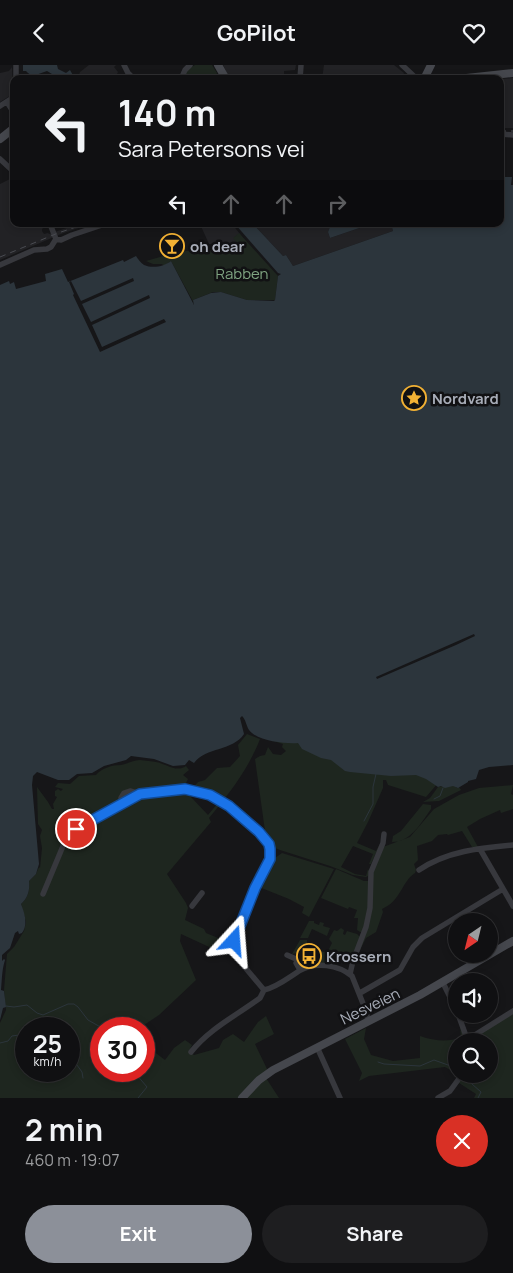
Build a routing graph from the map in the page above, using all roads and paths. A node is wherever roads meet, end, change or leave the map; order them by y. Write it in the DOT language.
graph roads {
  1 [pos="402,65"];
  2 [pos="513,73"];
  3 [pos="413,75"];
  4 [pos="494,75"];
  5 [pos="10,100"];
  6 [pos="7,102"];
  7 [pos="0,106"];
  8 [pos="10,107"];
  9 [pos="0,159"];
  10 [pos="10,168"];
  11 [pos="51,227"];
  12 [pos="96,227"];
  13 [pos="56,239"];
  14 [pos="0,265"];
  15 [pos="140,794"];
  16 [pos="124,804"];
  17 [pos="384,834"];
  18 [pos="513,845"];
  19 [pos="480,849"];
  20 [pos="418,870"];
  21 [pos="503,889"];
  22 [pos="202,893"];
  23 [pos="44,894"];
  24 [pos="192,906"];
  25 [pos="513,906"];
  26 [pos="513,941"];
  27 [pos="287,955"];
  28 [pos="296,959"];
  29 [pos="313,966"];
  30 [pos="300,970"];
  31 [pos="350,974"];
  32 [pos="443,983"];
  33 [pos="264,990"];
  34 [pos="360,993"];
  35 [pos="448,993"];
  36 [pos="513,1011"];
  37 [pos="370,1020"];
  38 [pos="498,1021"];
  39 [pos="462,1023"];
  40 [pos="494,1023"];
  41 [pos="317,1047"];
  42 [pos="191,1052"];
  43 [pos="456,1083"];
  44 [pos="242,1098"];
  45 [pos="340,1098"];
  46 [pos="438,1098"];
  1 -- 3 [label="street"];
  2 -- 4 [label="main road"];
  5 -- 6 [label="street"];
  6 -- 7 [label="street"];
  6 -- 8 [label="street"];
  9 -- 10 [label="street"];
  11 -- 13 [label="street"];
  12 -- 13 [label="street"];
  13 -- 14 [label="street"];
  15 -- 16 [label="street"];
  15 -- 16 [label="street"];
  15 -- 33 [label="street"];
  16 -- 23 [label="street"];
  17 -- 31 [label="street"];
  18 -- 19 [label="street"];
  19 -- 20 [label="street"];
  19 -- 21 [label="street"];
  21 -- 25 [label="street"];
  21 -- 34 [label="street"];
  22 -- 24 [label="street"];
  26 -- 32 [label="main road, Nesveien"];
  27 -- 28 [label="street"];
  28 -- 29 [label="street"];
  28 -- 30 [label="street"];
  29 -- 30 [label="street"];
  29 -- 31 [label="street"];
  30 -- 33 [label="street"];
  31 -- 34 [label="street"];
  32 -- 35 [label="street"];
  32 -- 37 [label="main road, Nesveien"];
  33 -- 42 [label="street"];
  34 -- 37 [label="street"];
  36 -- 38 [label="street"];
  37 -- 41 [label="main road, Nesveien"];
  39 -- 40 [label="street"];
  41 -- 44 [label="main road, Nesveien"];
  41 -- 45 [label="street"];
  43 -- 46 [label="street"];
}
